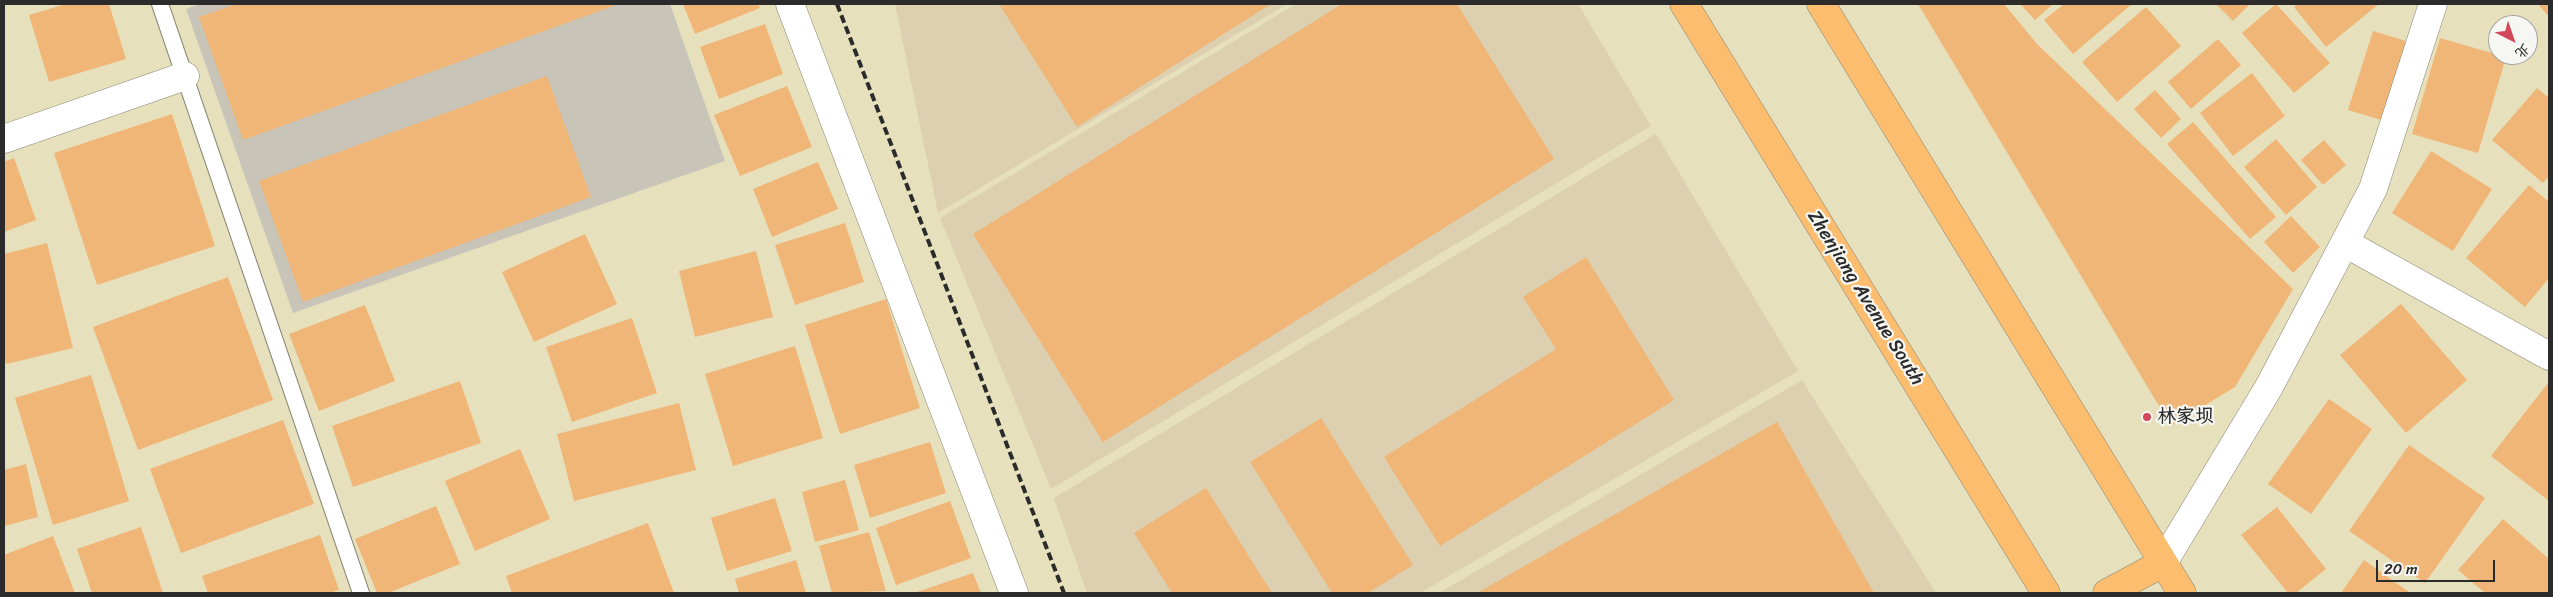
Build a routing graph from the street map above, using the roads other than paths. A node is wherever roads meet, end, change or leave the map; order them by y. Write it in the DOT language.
graph roads {
  1 [pos="160,4"];
  2 [pos="790,4"];
  3 [pos="1684,4"];
  4 [pos="1821,4"];
  5 [pos="2433,4"];
  6 [pos="185,76"];
  7 [pos="4,139"];
  8 [pos="2345,242"];
  9 [pos="2549,356"];
  10 [pos="2163,563"];
  11 [pos="361,593"];
  12 [pos="1014,593"];
  13 [pos="2046,593"];
  14 [pos="2107,593"];
  15 [pos="2182,593"];
  1 -- 6 [label="lane"];
  2 -- 12 [label="street"];
  3 -- 13 [label="main road, Zhenjiang Avenue South"];
  4 -- 10 [label="main road"];
  5 -- 8 [label="street"];
  6 -- 7 [label="street"];
  6 -- 11 [label="lane"];
  8 -- 9 [label="street"];
  8 -- 10 [label="street"];
  10 -- 14 [label="main road"];
  10 -- 15 [label="main road"];
}
